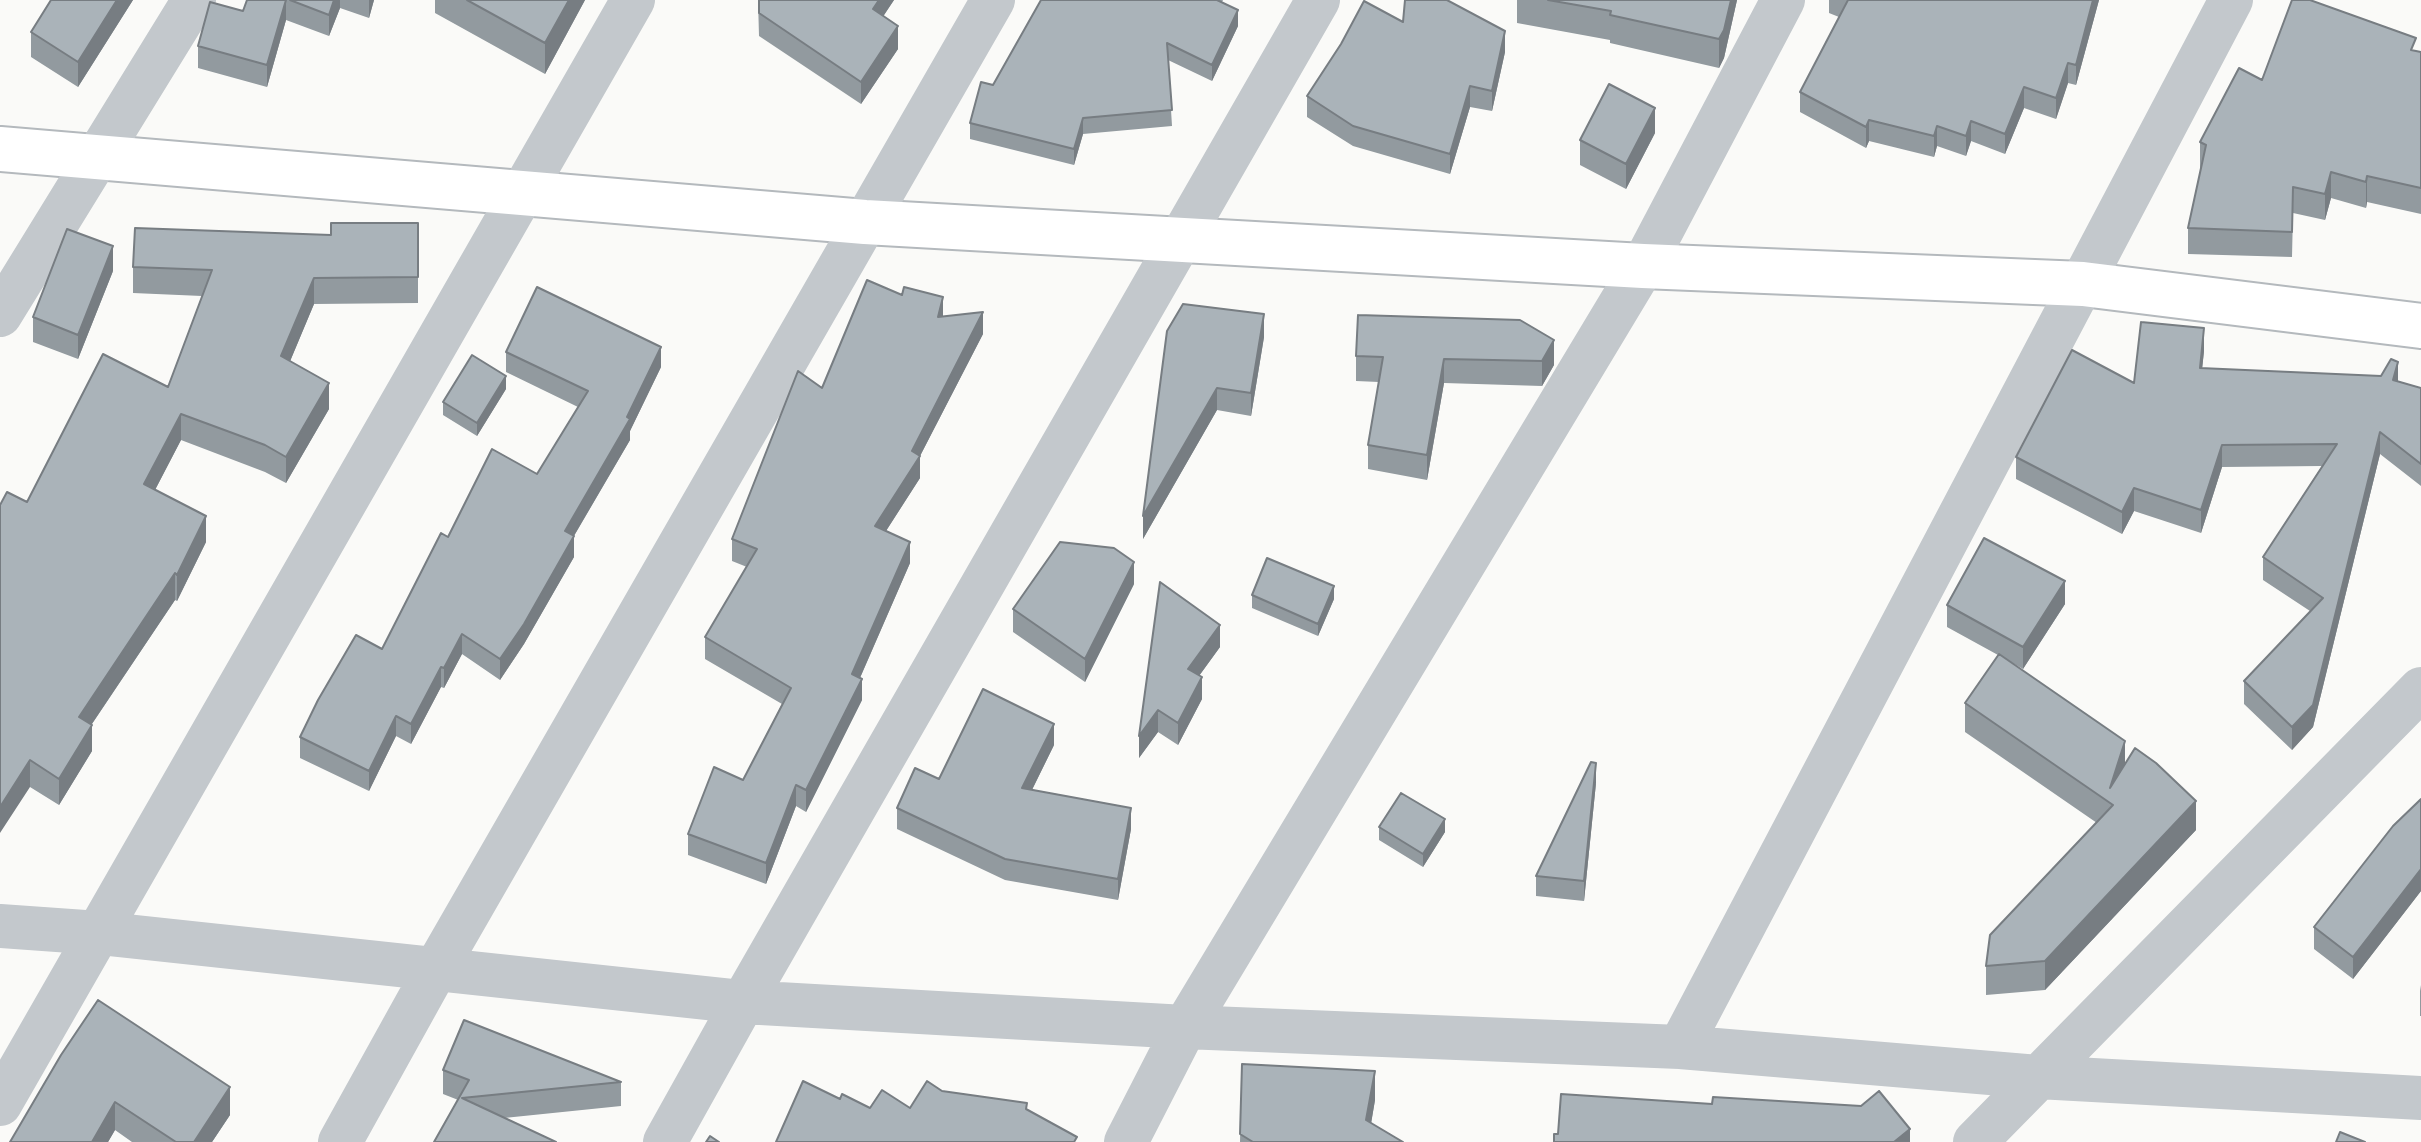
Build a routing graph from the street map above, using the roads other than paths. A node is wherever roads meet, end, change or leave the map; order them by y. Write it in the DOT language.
graph roads {
  1 [pos="194,0"];
  2 [pos="633,0"];
  3 [pos="993,0"];
  4 [pos="1318,0"];
  5 [pos="1783,0"];
  6 [pos="2231,0"];
  7 [pos="0,149"];
  8 [pos="98,156"];
  9 [pos="523,193"];
  10 [pos="865,222"];
  11 [pos="1180,240"];
  12 [pos="1643,266"];
  13 [pos="2083,284"];
  14 [pos="0,315"];
  15 [pos="2421,326"];
  16 [pos="2421,689"];
  17 [pos="0,926"];
  18 [pos="99,933"];
  19 [pos="437,967"];
  20 [pos="743,1002"];
  21 [pos="1185,1027"];
  22 [pos="1680,1047"];
  23 [pos="2038,1077"];
  24 [pos="2421,1098"];
  25 [pos="0,1104"];
  26 [pos="340,1142"];
  27 [pos="665,1142"];
  28 [pos="1126,1142"];
  29 [pos="1975,1142"];
  1 -- 8 [label="street"];
  2 -- 9 [label="street"];
  3 -- 10 [label="street"];
  4 -- 11 [label="street"];
  5 -- 12 [label="street"];
  6 -- 13 [label="street"];
  7 -- 8 [label="highway"];
  8 -- 9 [label="highway"];
  8 -- 14 [label="street"];
  9 -- 10 [label="highway"];
  9 -- 18 [label="street"];
  10 -- 11 [label="highway"];
  10 -- 19 [label="street"];
  11 -- 12 [label="highway"];
  11 -- 20 [label="street"];
  12 -- 13 [label="highway"];
  12 -- 21 [label="street"];
  13 -- 15 [label="highway"];
  13 -- 22 [label="street"];
  16 -- 23 [label="street"];
  17 -- 18 [label="street"];
  18 -- 19 [label="street"];
  18 -- 25 [label="street"];
  19 -- 20 [label="street"];
  19 -- 26 [label="street"];
  20 -- 21 [label="street"];
  20 -- 27 [label="street"];
  21 -- 22 [label="street"];
  21 -- 28 [label="street"];
  22 -- 23 [label="street"];
  23 -- 24 [label="street"];
  23 -- 29 [label="street"];
}
